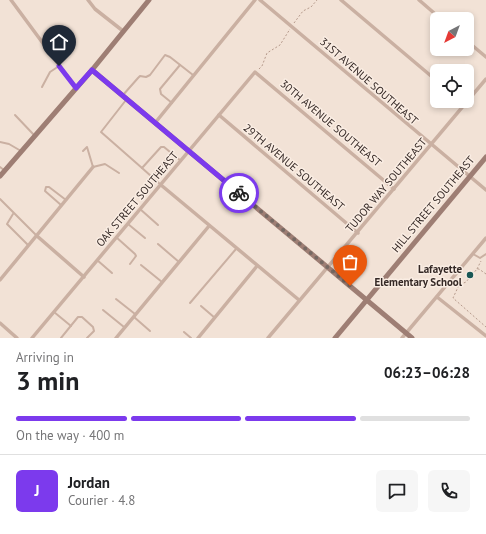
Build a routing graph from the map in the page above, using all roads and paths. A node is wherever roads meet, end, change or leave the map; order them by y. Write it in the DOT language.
graph roads {
  1 [pos="12,0"];
  2 [pos="88,0"];
  3 [pos="149,0"];
  4 [pos="255,0"];
  5 [pos="260,0"];
  6 [pos="317,0"];
  7 [pos="341,0"];
  8 [pos="419,0"];
  9 [pos="433,12"];
  10 [pos="292,26"];
  11 [pos="123,31"];
  12 [pos="474,47"];
  13 [pos="486,57"];
  14 [pos="180,65"];
  15 [pos="59,66"];
  16 [pos="92,70"];
  17 [pos="255,72"];
  18 [pos="430,75"];
  19 [pos="193,76"];
  20 [pos="486,79"];
  21 [pos="42,88"];
  22 [pos="76,88"];
  23 [pos="474,94"];
  24 [pos="122,96"];
  25 [pos="127,100"];
  26 [pos="172,103"];
  27 [pos="462,108"];
  28 [pos="15,115"];
  29 [pos="219,115"];
  30 [pos="155,123"];
  31 [pos="34,135"];
  32 [pos="0,142"];
  33 [pos="431,145"];
  34 [pos="21,151"];
  35 [pos="83,151"];
  36 [pos="189,151"];
  37 [pos="172,153"];
  38 [pos="486,157"];
  39 [pos="180,161"];
  40 [pos="0,167"];
  41 [pos="93,167"];
  42 [pos="142,168"];
  43 [pos="4,171"];
  44 [pos="119,173"];
  45 [pos="0,176"];
  46 [pos="470,176"];
  47 [pos="152,177"];
  48 [pos="161,185"];
  49 [pos="394,189"];
  50 [pos="486,190"];
  51 [pos="0,199"];
  52 [pos="66,201"];
  53 [pos="62,205"];
  54 [pos="140,210"];
  55 [pos="14,214"];
  56 [pos="128,224"];
  57 [pos="158,225"];
  58 [pos="209,226"];
  59 [pos="358,233"];
  60 [pos="37,236"];
  61 [pos="116,237"];
  62 [pos="145,238"];
  63 [pos="486,238"];
  64 [pos="158,244"];
  65 [pos="29,245"];
  66 [pos="236,249"];
  67 [pos="473,254"];
  68 [pos="486,254"];
  69 [pos="480,258"];
  70 [pos="97,260"];
  71 [pos="180,263"];
  72 [pos="130,264"];
  73 [pos="141,265"];
  74 [pos="257,266"];
  75 [pos="327,267"];
  76 [pos="477,269"];
  77 [pos="112,274"];
  78 [pos="486,274"];
  79 [pos="84,277"];
  80 [pos="0,280"];
  81 [pos="163,283"];
  82 [pos="437,297"];
  83 [pos="116,299"];
  84 [pos="299,300"];
  85 [pos="367,300"];
  86 [pos="190,303"];
  87 [pos="200,306"];
  88 [pos="103,310"];
  89 [pos="54,312"];
  90 [pos="135,316"];
  91 [pos="215,318"];
  92 [pos="0,323"];
  93 [pos="71,326"];
  94 [pos="486,327"];
  95 [pos="125,328"];
  96 [pos="150,331"];
  97 [pos="184,332"];
  98 [pos="406,333"];
  99 [pos="486,336"];
  100 [pos="17,338"];
  101 [pos="32,338"];
  102 [pos="61,338"];
  103 [pos="87,338"];
  104 [pos="116,338"];
  105 [pos="191,338"];
  106 [pos="198,338"];
  107 [pos="268,338"];
  108 [pos="334,338"];
  109 [pos="402,338"];
  110 [pos="412,338"];
  1 -- 15 [label="street"];
  2 -- 11 [label="street"];
  3 -- 11 [label="street"];
  4 -- 19 [label="street"];
  5 -- 10 [label="street, 31ST AVENUE SOUTHEAST"];
  6 -- 10 [label="path"];
  7 -- 18 [label="street"];
  8 -- 9 [label="street"];
  10 -- 17 [label="path"];
  10 -- 33 [label="street, 31ST AVENUE SOUTHEAST"];
  11 -- 16 [label="street"];
  12 -- 13 [label="street"];
  14 -- 19 [label="lane"];
  14 -- 24 [label="lane"];
  14 -- 26 [label="lane"];
  15 -- 21 [label="lane"];
  15 -- 22 [label="street"];
  16 -- 22 [label="street"];
  16 -- 24 [label="street"];
  17 -- 29 [label="street, OAK STREET SOUTHEAST"];
  17 -- 49 [label="street, 30TH AVENUE SOUTHEAST"];
  19 -- 26 [label="street"];
  20 -- 23 [label="street, TUDOR WAY SOUTHEAST"];
  22 -- 31 [label="street"];
  24 -- 25 [label="street"];
  25 -- 30 [label="street"];
  25 -- 42 [label="lane"];
  26 -- 30 [label="street"];
  27 -- 33 [label="street, TUDOR WAY SOUTHEAST"];
  28 -- 31 [label="lane"];
  29 -- 36 [label="street, OAK STREET SOUTHEAST"];
  29 -- 59 [label="street, 29TH AVENUE SOUTHEAST"];
  30 -- 36 [label="street"];
  31 -- 34 [label="street"];
  32 -- 34 [label="lane"];
  33 -- 46 [label="street, 31ST AVENUE SOUTHEAST"];
  33 -- 49 [label="street, TUDOR WAY SOUTHEAST"];
  34 -- 43 [label="street"];
  35 -- 41 [label="lane"];
  36 -- 39 [label="street, OAK STREET SOUTHEAST"];
  36 -- 75 [label="street"];
  37 -- 39 [label="lane"];
  37 -- 42 [label="lane"];
  37 -- 47 [label="lane"];
  38 -- 46 [label="street, HILL STREET SOUTHEAST"];
  39 -- 48 [label="street, OAK STREET SOUTHEAST"];
  40 -- 43 [label="lane"];
  41 -- 44 [label="lane"];
  41 -- 52 [label="street"];
  42 -- 47 [label="lane"];
  43 -- 45 [label="street"];
  46 -- 50 [label="street, 31ST AVENUE SOUTHEAST"];
  46 -- 85 [label="street, HILL STREET SOUTHEAST"];
  47 -- 48 [label="lane"];
  48 -- 54 [label="street, OAK STREET SOUTHEAST"];
  48 -- 58 [label="street"];
  49 -- 59 [label="street, TUDOR WAY SOUTHEAST"];
  51 -- 55 [label="lane"];
  52 -- 53 [label="street"];
  52 -- 53 [label="lane"];
  53 -- 60 [label="street"];
  54 -- 56 [label="street, OAK STREET SOUTHEAST"];
  54 -- 57 [label="lane"];
  55 -- 60 [label="lane"];
  55 -- 65 [label="lane"];
  56 -- 61 [label="street, OAK STREET SOUTHEAST"];
  56 -- 62 [label="lane"];
  58 -- 66 [label="street"];
  58 -- 71 [label="street"];
  59 -- 75 [label="street, TUDOR WAY SOUTHEAST"];
  60 -- 65 [label="street"];
  60 -- 79 [label="street"];
  61 -- 70 [label="street, OAK STREET SOUTHEAST"];
  61 -- 72 [label="lane"];
  63 -- 67 [label="street"];
  64 -- 71 [label="lane"];
  65 -- 80 [label="street"];
  66 -- 74 [label="street"];
  66 -- 86 [label="lane"];
  67 -- 69 [label="lane"];
  67 -- 82 [label="street"];
  68 -- 69 [label="lane"];
  69 -- 76 [label="path"];
  70 -- 77 [label="lane"];
  70 -- 79 [label="street, OAK STREET SOUTHEAST"];
  71 -- 81 [label="street"];
  73 -- 81 [label="lane"];
  74 -- 84 [label="street"];
  74 -- 91 [label="street"];
  75 -- 84 [label="street, TUDOR WAY SOUTHEAST"];
  75 -- 85 [label="street"];
  76 -- 78 [label="path"];
  76 -- 94 [label="path"];
  79 -- 89 [label="street, OAK STREET SOUTHEAST"];
  81 -- 90 [label="street"];
  82 -- 98 [label="street"];
  82 -- 99 [label="street"];
  83 -- 90 [label="lane"];
  84 -- 107 [label="street, TUDOR WAY SOUTHEAST"];
  85 -- 98 [label="street"];
  85 -- 108 [label="street, HILL STREET SOUTHEAST"];
  87 -- 91 [label="lane"];
  88 -- 95 [label="lane"];
  89 -- 93 [label="lane"];
  89 -- 101 [label="street, OAK STREET SOUTHEAST"];
  90 -- 95 [label="street"];
  90 -- 96 [label="lane"];
  91 -- 106 [label="street"];
  92 -- 100 [label="street"];
  93 -- 102 [label="lane"];
  93 -- 103 [label="lane"];
  95 -- 104 [label="street"];
  97 -- 105 [label="lane"];
  98 -- 109 [label="street"];
  98 -- 110 [label="street"];
}
